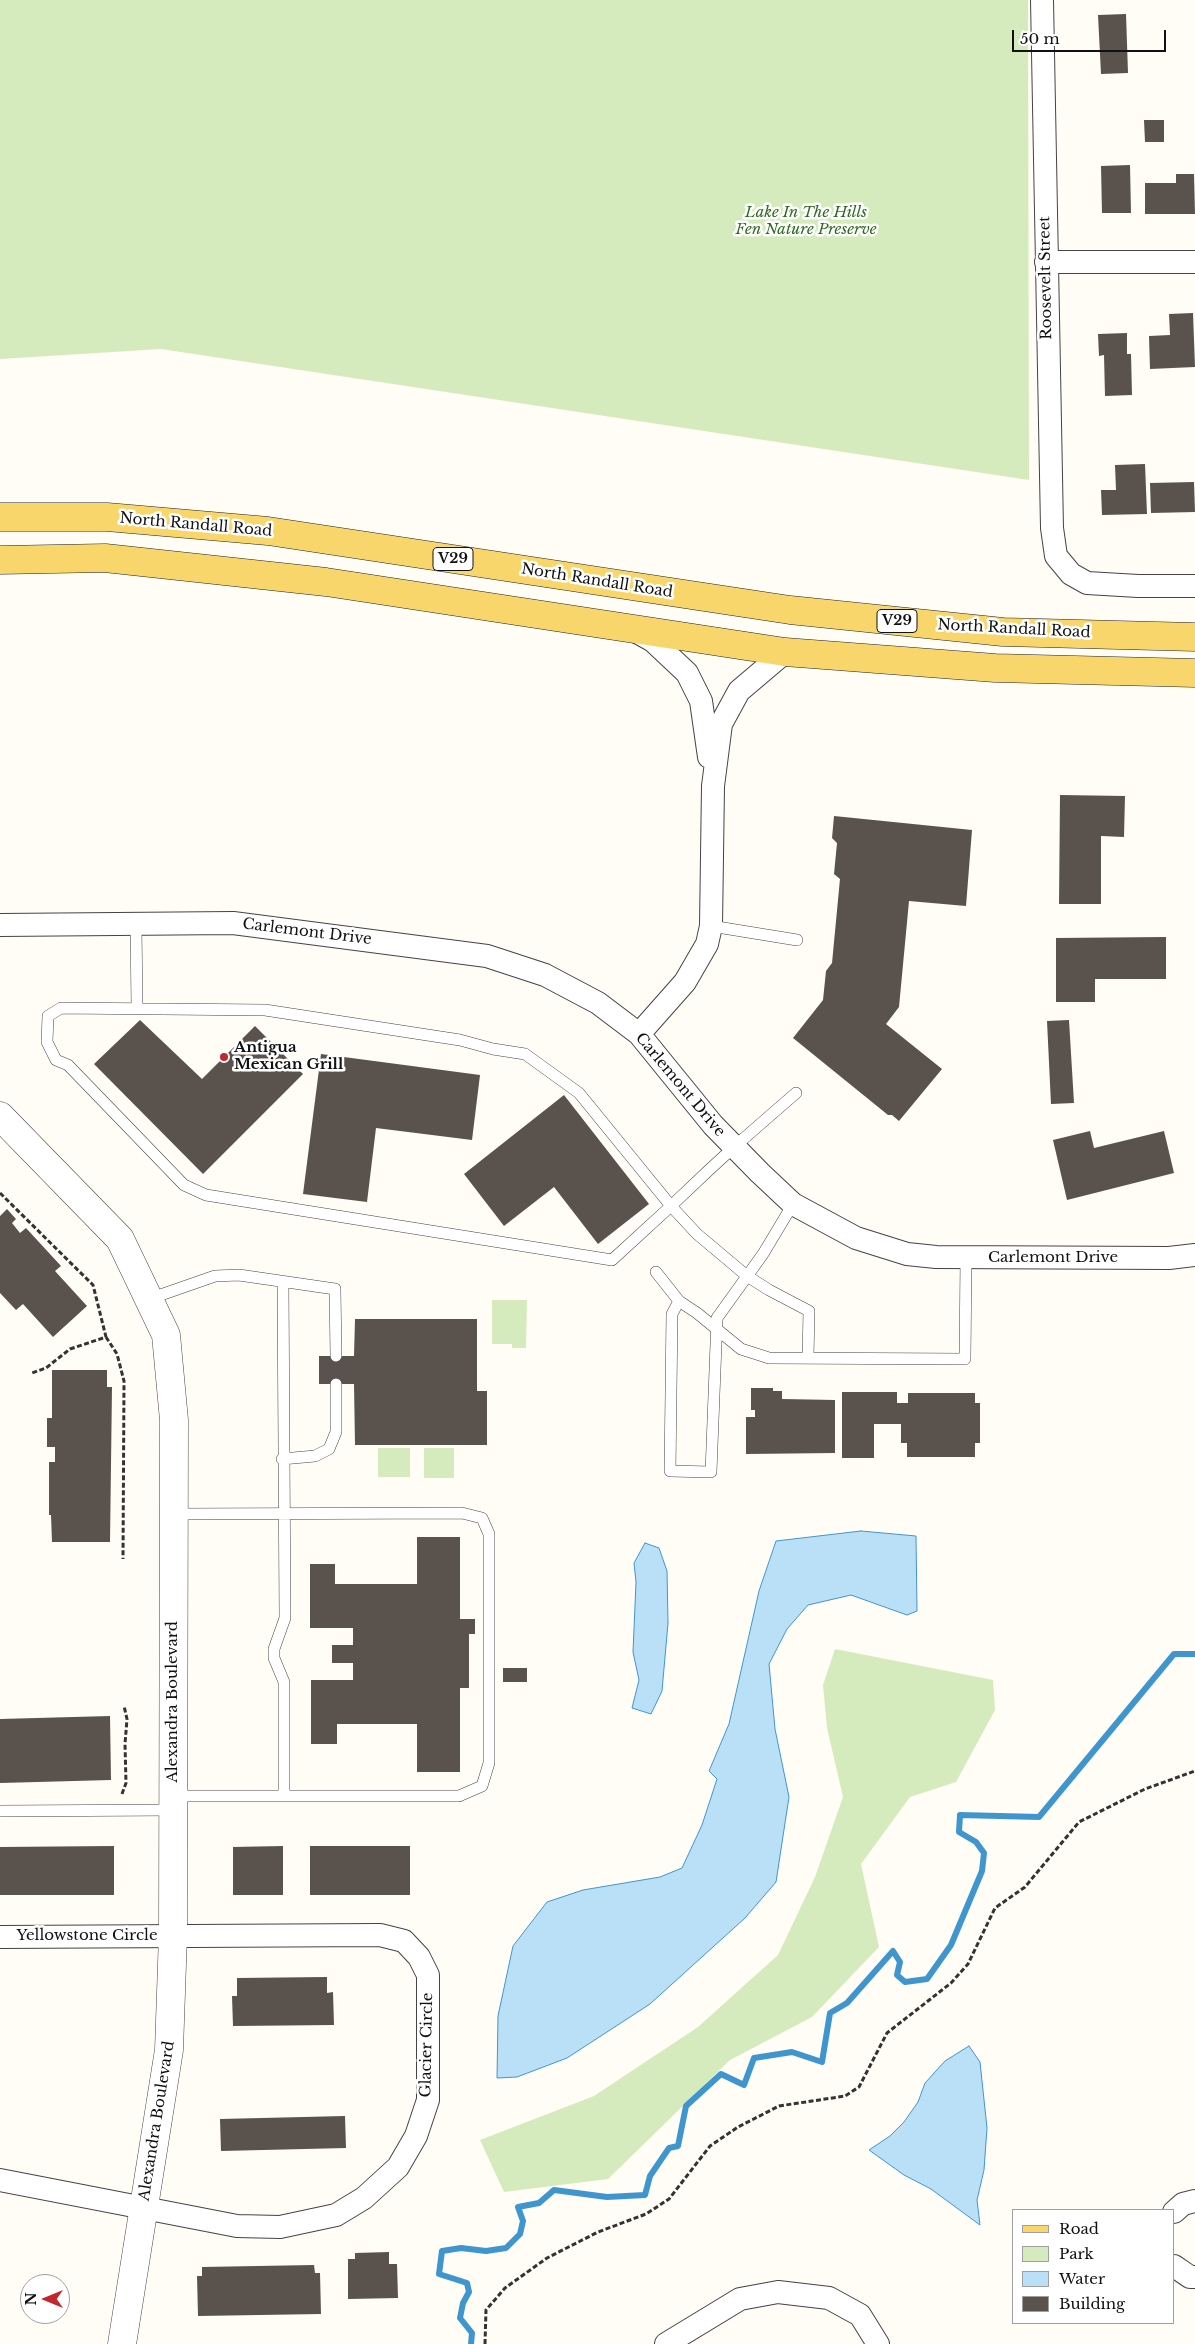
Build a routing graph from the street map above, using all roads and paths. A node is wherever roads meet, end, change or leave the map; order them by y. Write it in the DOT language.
graph roads {
  1 [pos="1042,0"];
  2 [pos="1046,262"];
  3 [pos="1195,262"];
  4 [pos="0,517"];
  5 [pos="0,560"];
  6 [pos="1195,586"];
  7 [pos="632,629"];
  8 [pos="1195,637"];
  9 [pos="785,652"];
  10 [pos="1195,673"];
  11 [pos="713,786"];
  12 [pos="0,925"];
  13 [pos="136,925"];
  14 [pos="711,926"];
  15 [pos="797,940"];
  16 [pos="137,1008"];
  17 [pos="640,1034"];
  18 [pos="796,1093"];
  19 [pos="0,1116"];
  20 [pos="734,1147"];
  21 [pos="0,1193"];
  22 [pos="794,1204"];
  23 [pos="671,1206"];
  24 [pos="1195,1255"];
  25 [pos="966,1258"];
  26 [pos="656,1272"];
  27 [pos="748,1276"];
  28 [pos="283,1282"];
  29 [pos="149,1299"];
  30 [pos="679,1302"];
  31 [pos="716,1328"];
  32 [pos="106,1337"];
  33 [pos="336,1356"];
  34 [pos="808,1357"];
  35 [pos="32,1373"];
  36 [pos="336,1384"];
  37 [pos="282,1459"];
  38 [pos="174,1514"];
  39 [pos="285,1514"];
  40 [pos="123,1559"];
  41 [pos="124,1706"];
  42 [pos="1195,1771"];
  43 [pos="284,1796"];
  44 [pos="120,1802"];
  45 [pos="173,1803"];
  46 [pos="0,1811"];
  47 [pos="173,1935"];
  48 [pos="0,1937"];
  49 [pos="0,2180"];
  50 [pos="1195,2201"];
  51 [pos="143,2208"];
  52 [pos="1175,2211"];
  53 [pos="1175,2267"];
  54 [pos="1195,2277"];
  55 [pos="122,2344"];
  56 [pos="485,2344"];
  57 [pos="666,2344"];
  58 [pos="878,2344"];
  1 -- 2 [label="street, Roosevelt Street"];
  2 -- 3 [label="street"];
  2 -- 6 [label="street, Roosevelt Street"];
  4 -- 8 [label="main road, North Randall Road / V29"];
  5 -- 7 [label="main road"];
  7 -- 9 [label="main road"];
  7 -- 11 [label="street"];
  9 -- 10 [label="main road"];
  9 -- 11 [label="street"];
  11 -- 14 [label="street"];
  12 -- 13 [label="street, Carlemont Drive"];
  13 -- 16 [label="lane"];
  13 -- 17 [label="street, Carlemont Drive"];
  14 -- 15 [label="lane"];
  14 -- 17 [label="street"];
  16 -- 23 [label="lane"];
  16 -- 23 [label="lane"];
  17 -- 20 [label="street, Carlemont Drive"];
  18 -- 20 [label="lane"];
  19 -- 29 [label="street, Alexandra Boulevard"];
  20 -- 22 [label="street, Carlemont Drive"];
  20 -- 23 [label="lane"];
  21 -- 32 [label="path"];
  22 -- 25 [label="street, Carlemont Drive"];
  22 -- 27 [label="lane"];
  23 -- 27 [label="lane"];
  24 -- 25 [label="street, Carlemont Drive"];
  25 -- 34 [label="lane"];
  26 -- 30 [label="lane"];
  27 -- 31 [label="lane"];
  27 -- 34 [label="lane"];
  28 -- 29 [label="lane"];
  28 -- 33 [label="lane"];
  28 -- 37 [label="lane"];
  29 -- 38 [label="street, Alexandra Boulevard"];
  30 -- 31 [label="lane"];
  30 -- 31 [label="lane"];
  31 -- 34 [label="lane"];
  32 -- 35 [label="path"];
  32 -- 40 [label="path"];
  36 -- 37 [label="lane"];
  37 -- 39 [label="lane"];
  38 -- 39 [label="lane"];
  38 -- 45 [label="street, Alexandra Boulevard"];
  39 -- 43 [label="lane"];
  39 -- 43 [label="lane"];
  41 -- 44 [label="path"];
  42 -- 56 [label="path"];
  43 -- 45 [label="lane"];
  45 -- 46 [label="lane"];
  45 -- 47 [label="street, Alexandra Boulevard"];
  47 -- 48 [label="street, Yellowstone Circle"];
  47 -- 51 [label="street, Alexandra Boulevard"];
  47 -- 51 [label="street, Glacier Circle"];
  49 -- 51 [label="street, Glacier Circle"];
  50 -- 52 [label="street"];
  51 -- 55 [label="street, Alexandra Boulevard"];
  53 -- 54 [label="street"];
  57 -- 58 [label="street"];
}
